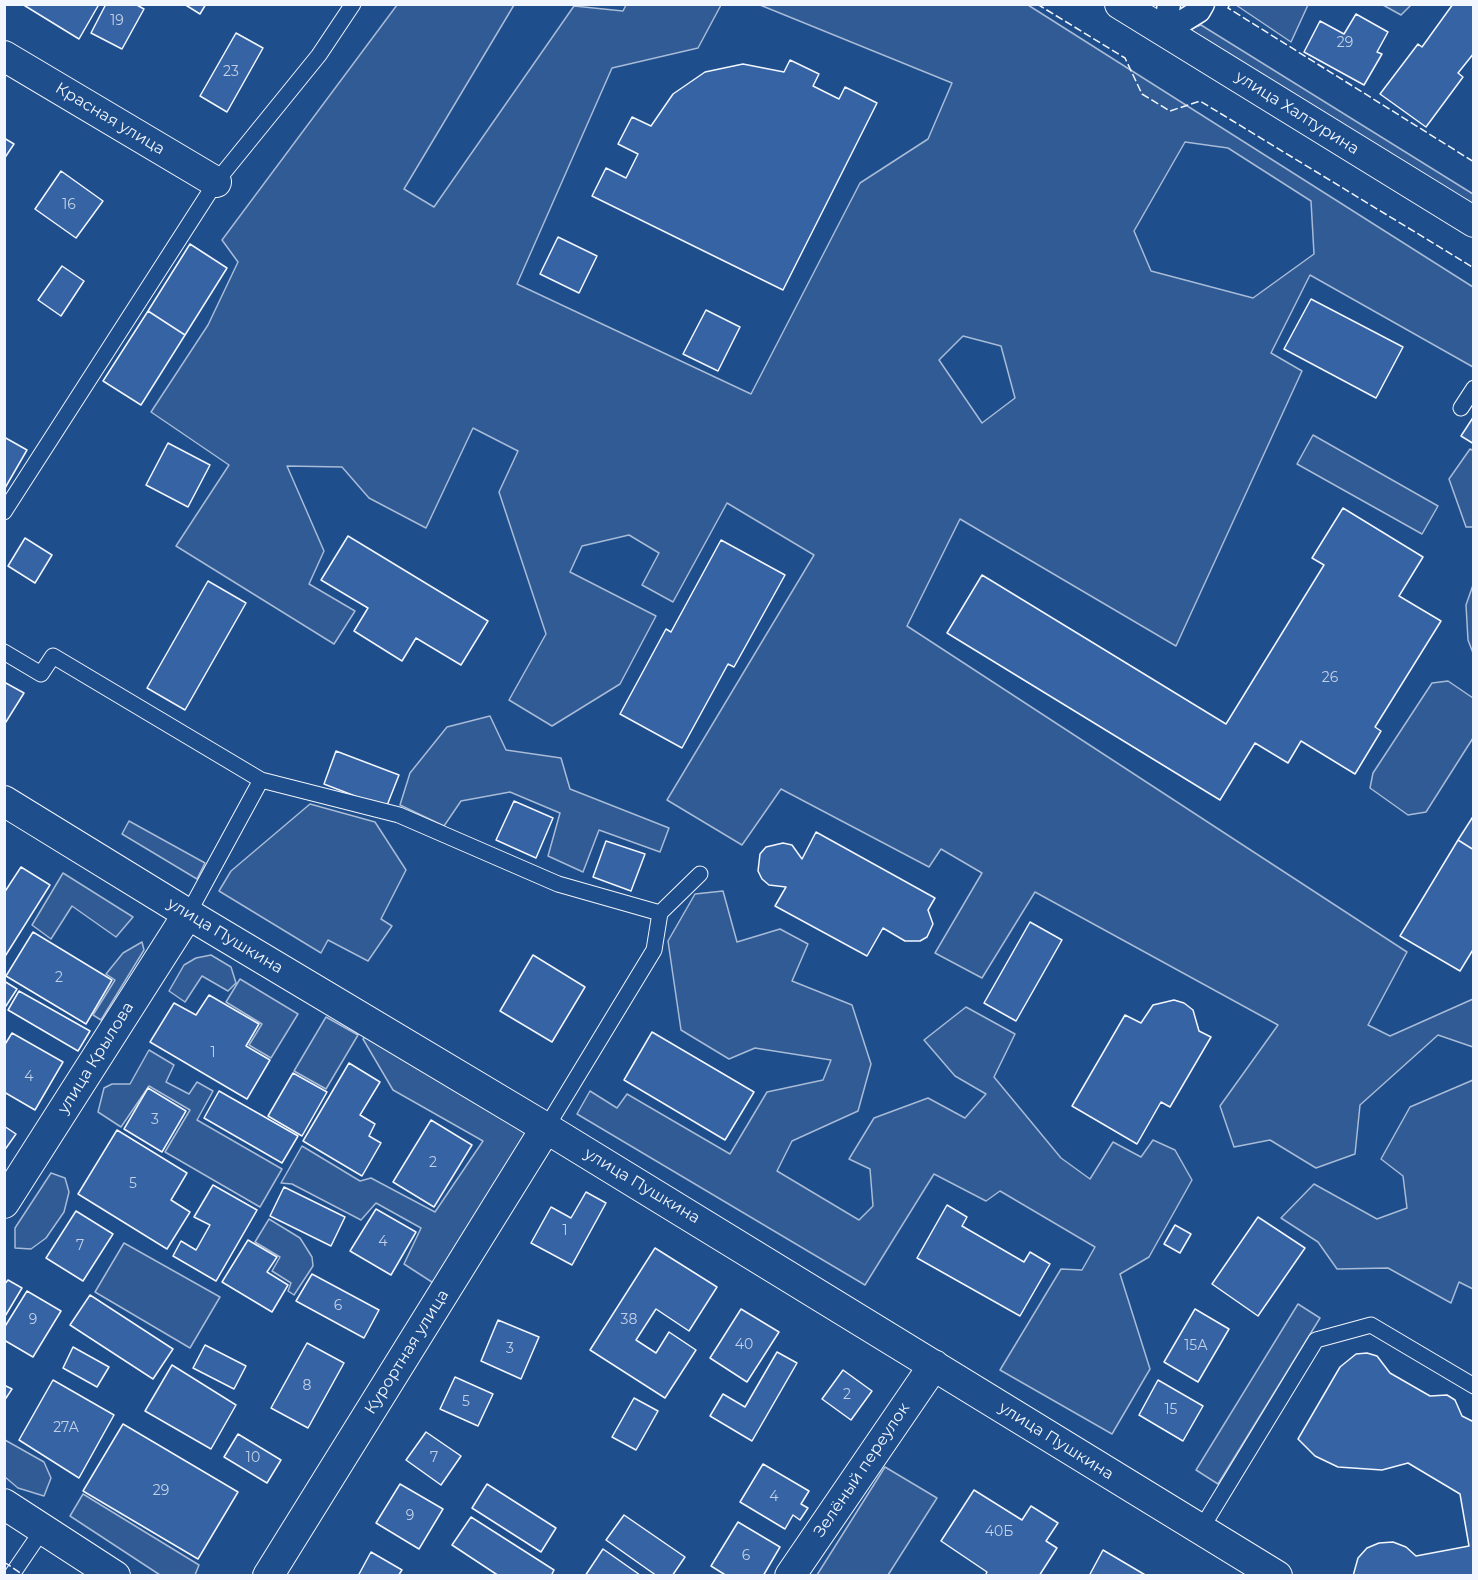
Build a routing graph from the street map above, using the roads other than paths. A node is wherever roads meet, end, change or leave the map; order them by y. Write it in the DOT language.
graph roads {
  1 [pos="353,4"];
  2 [pos="1120,4"];
  3 [pos="1203,4"];
  4 [pos="1167,18"];
  5 [pos="4,56"];
  6 [pos="216,182"];
  7 [pos="1473,222"];
  8 [pos="1473,388"];
  9 [pos="1461,408"];
  10 [pos="4,512"];
  11 [pos="4,652"];
  12 [pos="261,780"];
  13 [pos="4,801"];
  14 [pos="700,874"];
  15 [pos="660,913"];
  16 [pos="188,914"];
  17 [pos="546,1128"];
  18 [pos="4,1203"];
  19 [pos="934,1365"];
  20 [pos="1473,1386"];
  21 [pos="4,1504"];
  22 [pos="43,1529"];
  23 [pos="1201,1529"];
  24 [pos="11,1575"];
  25 [pos="115,1575"];
  26 [pos="268,1575"];
  27 [pos="790,1575"];
  28 [pos="1277,1575"];
  1 -- 6 [label="lane"];
  2 -- 4 [label="street, улица Халтурина"];
  3 -- 4 [label="street"];
  4 -- 7 [label="street, улица Халтурина"];
  5 -- 6 [label="street, Красная улица"];
  6 -- 10 [label="lane"];
  8 -- 9 [label="lane"];
  11 -- 12 [label="lane"];
  12 -- 15 [label="lane"];
  12 -- 16 [label="lane"];
  13 -- 16 [label="street, улица Пушкина"];
  14 -- 15 [label="lane"];
  15 -- 17 [label="lane"];
  16 -- 17 [label="street, улица Пушкина"];
  16 -- 18 [label="street, улица Крылова"];
  17 -- 19 [label="street, улица Пушкина"];
  17 -- 26 [label="street, Курортная улица"];
  19 -- 23 [label="street, улица Пушкина"];
  19 -- 27 [label="street, Зелёный переулок"];
  20 -- 23 [label="lane"];
  21 -- 22 [label="street"];
  22 -- 24 [label="lane"];
  22 -- 25 [label="street"];
  23 -- 28 [label="street, улица Пушкина"];
}
